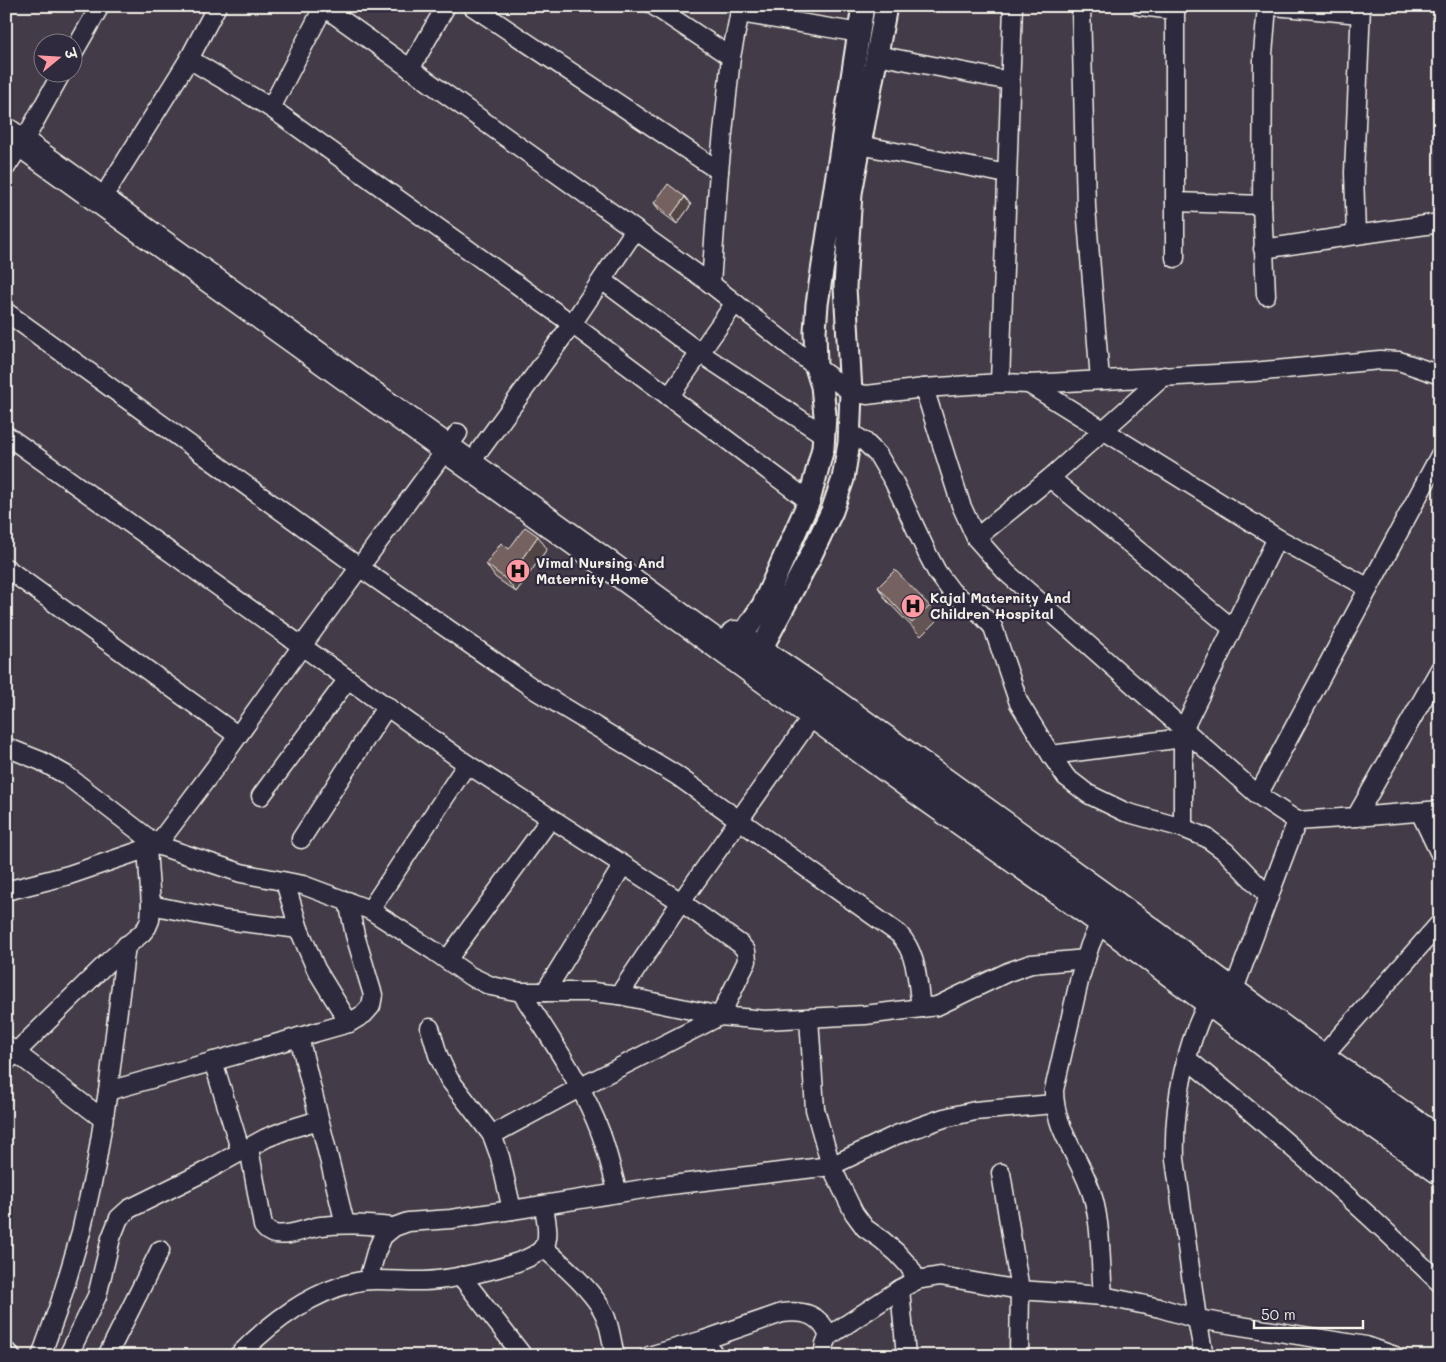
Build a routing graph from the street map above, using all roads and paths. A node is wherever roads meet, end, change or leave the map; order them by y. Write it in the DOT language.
graph roads {
  1 [pos="217,6"];
  2 [pos="324,6"];
  3 [pos="446,6"];
  4 [pos="472,6"];
  5 [pos="654,6"];
  6 [pos="863,6"];
  7 [pos="886,6"];
  8 [pos="1013,6"];
  9 [pos="1081,6"];
  10 [pos="1140,6"];
  11 [pos="1267,6"];
  12 [pos="1274,6"];
  13 [pos="97,7"];
  14 [pos="1174,8"];
  15 [pos="740,10"];
  16 [pos="1361,10"];
  17 [pos="860,33"];
  18 [pos="82,36"];
  19 [pos="877,55"];
  20 [pos="731,57"];
  21 [pos="189,59"];
  22 [pos="410,69"];
  23 [pos="1010,80"];
  24 [pos="55,82"];
  25 [pos="271,108"];
  26 [pos="6,113"];
  27 [pos="19,135"];
  28 [pos="860,145"];
  29 [pos="6,167"];
  30 [pos="719,170"];
  31 [pos="1007,174"];
  32 [pos="110,186"];
  33 [pos="1175,202"];
  34 [pos="1262,205"];
  35 [pos="1440,223"];
  36 [pos="635,230"];
  37 [pos="1356,235"];
  38 [pos="1263,249"];
  39 [pos="1175,258"];
  40 [pos="602,280"];
  41 [pos="711,284"];
  42 [pos="1266,295"];
  43 [pos="735,303"];
  44 [pos="6,312"];
  45 [pos="572,324"];
  46 [pos="700,353"];
  47 [pos="816,367"];
  48 [pos="1440,375"];
  49 [pos="1164,376"];
  50 [pos="1100,380"];
  51 [pos="1000,383"];
  52 [pos="1029,384"];
  53 [pos="924,388"];
  54 [pos="852,392"];
  55 [pos="669,397"];
  56 [pos="1102,430"];
  57 [pos="849,432"];
  58 [pos="6,435"];
  59 [pos="824,435"];
  60 [pos="452,440"];
  61 [pos="480,450"];
  62 [pos="1440,455"];
  63 [pos="1050,478"];
  64 [pos="809,501"];
  65 [pos="976,538"];
  66 [pos="1277,538"];
  67 [pos="359,567"];
  68 [pos="6,568"];
  69 [pos="1369,588"];
  70 [pos="1232,628"];
  71 [pos="302,646"];
  72 [pos="745,652"];
  73 [pos="1440,669"];
  74 [pos="348,679"];
  75 [pos="387,706"];
  76 [pos="814,714"];
  77 [pos="1183,734"];
  78 [pos="237,736"];
  79 [pos="6,747"];
  80 [pos="1051,755"];
  81 [pos="467,764"];
  82 [pos="1258,795"];
  83 [pos="261,796"];
  84 [pos="1440,810"];
  85 [pos="1420,812"];
  86 [pos="1356,817"];
  87 [pos="551,818"];
  88 [pos="739,821"];
  89 [pos="1297,821"];
  90 [pos="1183,828"];
  91 [pos="301,839"];
  92 [pos="152,846"];
  93 [pos="1440,854"];
  94 [pos="623,865"];
  95 [pos="285,882"];
  96 [pos="6,892"];
  97 [pos="1269,897"];
  98 [pos="348,901"];
  99 [pos="681,902"];
  100 [pos="151,905"];
  101 [pos="370,910"];
  102 [pos="1105,911"];
  103 [pos="1440,923"];
  104 [pos="298,928"];
  105 [pos="126,945"];
  106 [pos="1086,958"];
  107 [pos="447,960"];
  108 [pos="521,992"];
  109 [pos="545,992"];
  110 [pos="1220,992"];
  111 [pos="619,995"];
  112 [pos="921,1008"];
  113 [pos="720,1016"];
  114 [pos="809,1018"];
  115 [pos="349,1023"];
  116 [pos="430,1028"];
  117 [pos="299,1037"];
  118 [pos="9,1054"];
  119 [pos="1186,1058"];
  120 [pos="1321,1058"];
  121 [pos="212,1061"];
  122 [pos="579,1088"];
  123 [pos="108,1091"];
  124 [pos="1054,1104"];
  125 [pos="104,1119"];
  126 [pos="319,1120"];
  127 [pos="492,1136"];
  128 [pos="1440,1142"];
  129 [pos="245,1150"];
  130 [pos="831,1166"];
  131 [pos="1440,1170"];
  132 [pos="1001,1173"];
  133 [pos="618,1193"];
  134 [pos="544,1206"];
  135 [pos="512,1210"];
  136 [pos="345,1224"];
  137 [pos="394,1227"];
  138 [pos="543,1247"];
  139 [pos="160,1250"];
  140 [pos="461,1276"];
  141 [pos="368,1280"];
  142 [pos="917,1280"];
  143 [pos="1440,1283"];
  144 [pos="900,1289"];
  145 [pos="1020,1290"];
  146 [pos="1103,1296"];
  147 [pos="1196,1319"];
  148 [pos="829,1336"];
  149 [pos="704,1340"];
  150 [pos="41,1356"];
  151 [pos="68,1356"];
  152 [pos="107,1356"];
  153 [pos="238,1356"];
  154 [pos="524,1356"];
  155 [pos="615,1356"];
  156 [pos="648,1356"];
  157 [pos="715,1356"];
  158 [pos="823,1356"];
  159 [pos="906,1356"];
  160 [pos="1018,1356"];
  161 [pos="1204,1356"];
  162 [pos="1395,1356"];
  1 -- 21 [label="street"];
  2 -- 22 [label="street"];
  2 -- 25 [label="street"];
  3 -- 22 [label="street"];
  4 -- 30 [label="street"];
  5 -- 20 [label="street"];
  6 -- 17 [label="street"];
  7 -- 19 [label="street"];
  8 -- 23 [label="street"];
  9 -- 50 [label="street"];
  10 -- 14 [label="street"];
  11 -- 34 [label="street"];
  12 -- 16 [label="street"];
  13 -- 18 [label="street"];
  14 -- 33 [label="street"];
  15 -- 17 [label="street"];
  15 -- 20 [label="street"];
  16 -- 37 [label="street"];
  17 -- 47 [label="street"];
  19 -- 23 [label="street"];
  19 -- 28 [label="street"];
  20 -- 30 [label="street"];
  21 -- 25 [label="street"];
  21 -- 32 [label="street"];
  22 -- 36 [label="street"];
  23 -- 31 [label="street"];
  24 -- 27 [label="street"];
  25 -- 45 [label="street"];
  26 -- 27 [label="main road"];
  27 -- 29 [label="street"];
  27 -- 32 [label="main road"];
  27 -- 60 [label="main road"];
  28 -- 31 [label="street"];
  28 -- 54 [label="street"];
  30 -- 41 [label="street"];
  31 -- 51 [label="street"];
  32 -- 60 [label="main road"];
  33 -- 34 [label="street"];
  33 -- 39 [label="street"];
  34 -- 38 [label="street"];
  35 -- 37 [label="street"];
  36 -- 40 [label="street"];
  36 -- 41 [label="street"];
  37 -- 38 [label="street"];
  38 -- 42 [label="street"];
  40 -- 45 [label="street"];
  40 -- 46 [label="street"];
  41 -- 43 [label="street"];
  43 -- 46 [label="street"];
  43 -- 47 [label="street"];
  44 -- 67 [label="street"];
  45 -- 55 [label="street"];
  45 -- 61 [label="street"];
  46 -- 55 [label="street"];
  46 -- 59 [label="street"];
  47 -- 54 [label="street"];
  47 -- 59 [label="street"];
  48 -- 49 [label="street"];
  49 -- 50 [label="street"];
  49 -- 56 [label="street"];
  50 -- 52 [label="street"];
  51 -- 52 [label="street"];
  51 -- 53 [label="street"];
  52 -- 56 [label="street"];
  53 -- 54 [label="street"];
  53 -- 65 [label="street"];
  54 -- 57 [label="street"];
  55 -- 64 [label="street"];
  56 -- 63 [label="street"];
  56 -- 66 [label="street"];
  57 -- 72 [label="street"];
  57 -- 80 [label="street"];
  58 -- 71 [label="street"];
  59 -- 64 [label="street"];
  60 -- 61 [label="main road"];
  60 -- 67 [label="street"];
  60 -- 72 [label="main road"];
  61 -- 72 [label="main road"];
  62 -- 69 [label="street"];
  63 -- 65 [label="street"];
  63 -- 70 [label="street"];
  64 -- 72 [label="street"];
  65 -- 77 [label="street"];
  66 -- 69 [label="street"];
  66 -- 70 [label="street"];
  67 -- 71 [label="street"];
  67 -- 88 [label="street"];
  68 -- 78 [label="street"];
  69 -- 82 [label="street"];
  70 -- 77 [label="street"];
  71 -- 74 [label="street"];
  71 -- 78 [label="street"];
  72 -- 76 [label="main road"];
  72 -- 102 [label="main road"];
  73 -- 86 [label="street"];
  74 -- 75 [label="street"];
  74 -- 83 [label="street"];
  75 -- 81 [label="street"];
  75 -- 91 [label="street"];
  76 -- 88 [label="street"];
  76 -- 102 [label="main road"];
  77 -- 80 [label="street"];
  77 -- 82 [label="street"];
  77 -- 90 [label="street"];
  78 -- 92 [label="street"];
  79 -- 92 [label="street"];
  80 -- 90 [label="street"];
  81 -- 87 [label="street"];
  81 -- 101 [label="street"];
  82 -- 89 [label="street"];
  84 -- 85 [label="street"];
  85 -- 86 [label="street"];
  85 -- 93 [label="street"];
  86 -- 89 [label="street"];
  87 -- 94 [label="street"];
  87 -- 107 [label="street"];
  88 -- 99 [label="street"];
  88 -- 112 [label="street"];
  89 -- 97 [label="street"];
  90 -- 97 [label="street"];
  92 -- 95 [label="street"];
  92 -- 96 [label="street"];
  92 -- 100 [label="street"];
  94 -- 99 [label="street"];
  94 -- 109 [label="street"];
  95 -- 98 [label="street"];
  95 -- 104 [label="street"];
  97 -- 110 [label="street"];
  98 -- 101 [label="street"];
  98 -- 115 [label="street"];
  99 -- 111 [label="street"];
  99 -- 113 [label="street"];
  100 -- 104 [label="street"];
  100 -- 105 [label="street"];
  101 -- 107 [label="street"];
  102 -- 106 [label="street"];
  102 -- 110 [label="main road"];
  103 -- 120 [label="street"];
  104 -- 115 [label="street"];
  105 -- 118 [label="street"];
  105 -- 123 [label="street"];
  106 -- 112 [label="street"];
  106 -- 124 [label="street"];
  107 -- 108 [label="street"];
  108 -- 109 [label="street"];
  108 -- 122 [label="street"];
  109 -- 111 [label="street"];
  110 -- 119 [label="street"];
  110 -- 120 [label="main road"];
  110 -- 131 [label="main road"];
  111 -- 113 [label="street"];
  112 -- 114 [label="street"];
  113 -- 114 [label="street"];
  113 -- 122 [label="street"];
  114 -- 130 [label="street"];
  115 -- 117 [label="street"];
  116 -- 127 [label="street"];
  117 -- 121 [label="street"];
  117 -- 126 [label="street"];
  118 -- 125 [label="street"];
  119 -- 143 [label="street"];
  119 -- 147 [label="street"];
  120 -- 128 [label="main road"];
  121 -- 123 [label="street"];
  121 -- 129 [label="street"];
  122 -- 127 [label="street"];
  122 -- 133 [label="street"];
  123 -- 125 [label="street"];
  124 -- 130 [label="street"];
  124 -- 146 [label="street"];
  125 -- 150 [label="street"];
  126 -- 129 [label="street"];
  126 -- 136 [label="street"];
  127 -- 135 [label="street"];
  129 -- 136 [label="street"];
  129 -- 151 [label="street"];
  130 -- 133 [label="street"];
  130 -- 142 [label="street"];
  132 -- 145 [label="street"];
  133 -- 134 [label="street"];
  134 -- 135 [label="street"];
  134 -- 138 [label="street"];
  135 -- 137 [label="street"];
  136 -- 137 [label="street"];
  137 -- 141 [label="street"];
  138 -- 140 [label="street"];
  138 -- 155 [label="street"];
  139 -- 152 [label="street"];
  140 -- 141 [label="street"];
  140 -- 154 [label="street"];
  141 -- 153 [label="street"];
  142 -- 144 [label="street"];
  142 -- 145 [label="street"];
  144 -- 148 [label="street"];
  144 -- 159 [label="street"];
  145 -- 146 [label="street"];
  145 -- 160 [label="street"];
  146 -- 147 [label="street"];
  147 -- 161 [label="street"];
  147 -- 162 [label="street"];
  148 -- 149 [label="street"];
  148 -- 158 [label="street"];
  149 -- 156 [label="street"];
  149 -- 157 [label="street"];
}
